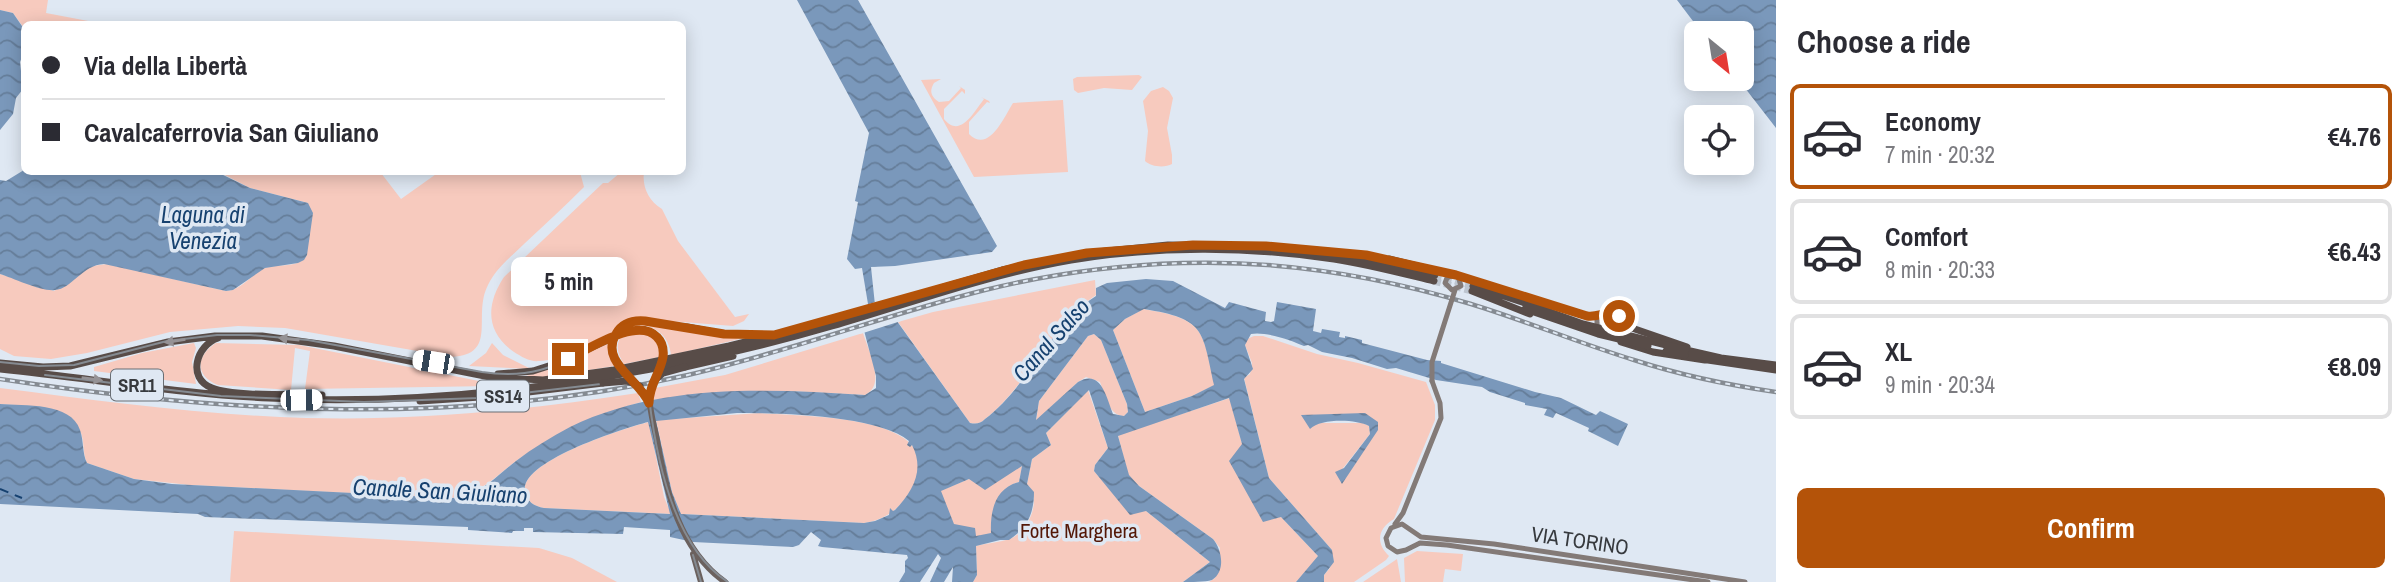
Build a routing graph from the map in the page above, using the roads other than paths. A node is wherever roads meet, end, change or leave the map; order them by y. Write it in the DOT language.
graph roads {
  1 [pos="1336,252"];
  2 [pos="1456,276"];
  3 [pos="1461,283"];
  4 [pos="1471,285"];
  5 [pos="1452,290"];
  6 [pos="900,302"];
  7 [pos="1587,316"];
  8 [pos="1601,316"];
  9 [pos="846,319"];
  10 [pos="1622,323"];
  11 [pos="687,327"];
  12 [pos="1598,329"];
  13 [pos="774,335"];
  14 [pos="243,336"];
  15 [pos="1612,338"];
  16 [pos="391,357"];
  17 [pos="1707,358"];
  18 [pos="561,362"];
  19 [pos="0,363"];
  20 [pos="1776,368"];
  21 [pos="0,369"];
  22 [pos="653,382"];
  23 [pos="640,386"];
  24 [pos="484,391"];
  25 [pos="301,400"];
  26 [pos="649,403"];
  27 [pos="1403,513"];
  28 [pos="1394,525"];
  29 [pos="1407,526"];
  30 [pos="1412,532"];
  31 [pos="689,541"];
  32 [pos="1410,547"];
  33 [pos="701,582"];
  34 [pos="725,582"];
  35 [pos="1708,582"];
  36 [pos="1745,582"];
  1 -- 2 [label="highway"];
  1 -- 6 [label="highway, SR11"];
  1 -- 6 [label="highway, SR11"];
  2 -- 3 [label="street, bridge"];
  2 -- 4 [label="street, bridge"];
  2 -- 5 [label="street, bridge"];
  3 -- 4 [label="street, bridge"];
  3 -- 5 [label="street, bridge"];
  4 -- 7 [label="street"];
  4 -- 12 [label="highway"];
  4 -- 17 [label="highway, bridge"];
  5 -- 27 [label="street, bridge"];
  6 -- 9 [label="highway, SR11"];
  7 -- 8 [label="street"];
  7 -- 12 [label="street"];
  8 -- 10 [label="street"];
  8 -- 12 [label="street"];
  9 -- 13 [label="highway, SR11"];
  9 -- 22 [label="highway, bridge"];
  9 -- 24 [label="highway, SR11"];
  10 -- 15 [label="street"];
  10 -- 17 [label="highway"];
  11 -- 13 [label="highway, SS14"];
  11 -- 23 [label="main road, SS14, bridge"];
  12 -- 15 [label="street"];
  13 -- 16 [label="highway, SR11"];
  16 -- 14 [label="highway, SR11, one-way"];
  14 -- 19 [label="highway, SR11, one-way"];
  14 -- 24 [label="highway, SR11"];
  15 -- 17 [label="highway"];
  16 -- 18 [label="highway, SS14"];
  17 -- 20 [label="highway"];
  18 -- 22 [label="main road, SS14, bridge"];
  21 -- 25 [label="highway, SR11, one-way"];
  22 -- 26 [label="main road, SS14, bridge"];
  23 -- 25 [label="highway, SS14, bridge"];
  23 -- 26 [label="main road, SS14, bridge"];
  24 -- 25 [label="highway, SR11"];
  26 -- 31 [label="main road, SS14"];
  27 -- 28 [label="street"];
  27 -- 29 [label="street"];
  28 -- 29 [label="street"];
  28 -- 32 [label="street, VIA TORINO"];
  29 -- 30 [label="street"];
  30 -- 32 [label="street"];
  30 -- 36 [label="street, VIA TORINO"];
  31 -- 33 [label="main road"];
  31 -- 34 [label="main road"];
  32 -- 35 [label="street, VIA TORINO"];
}
